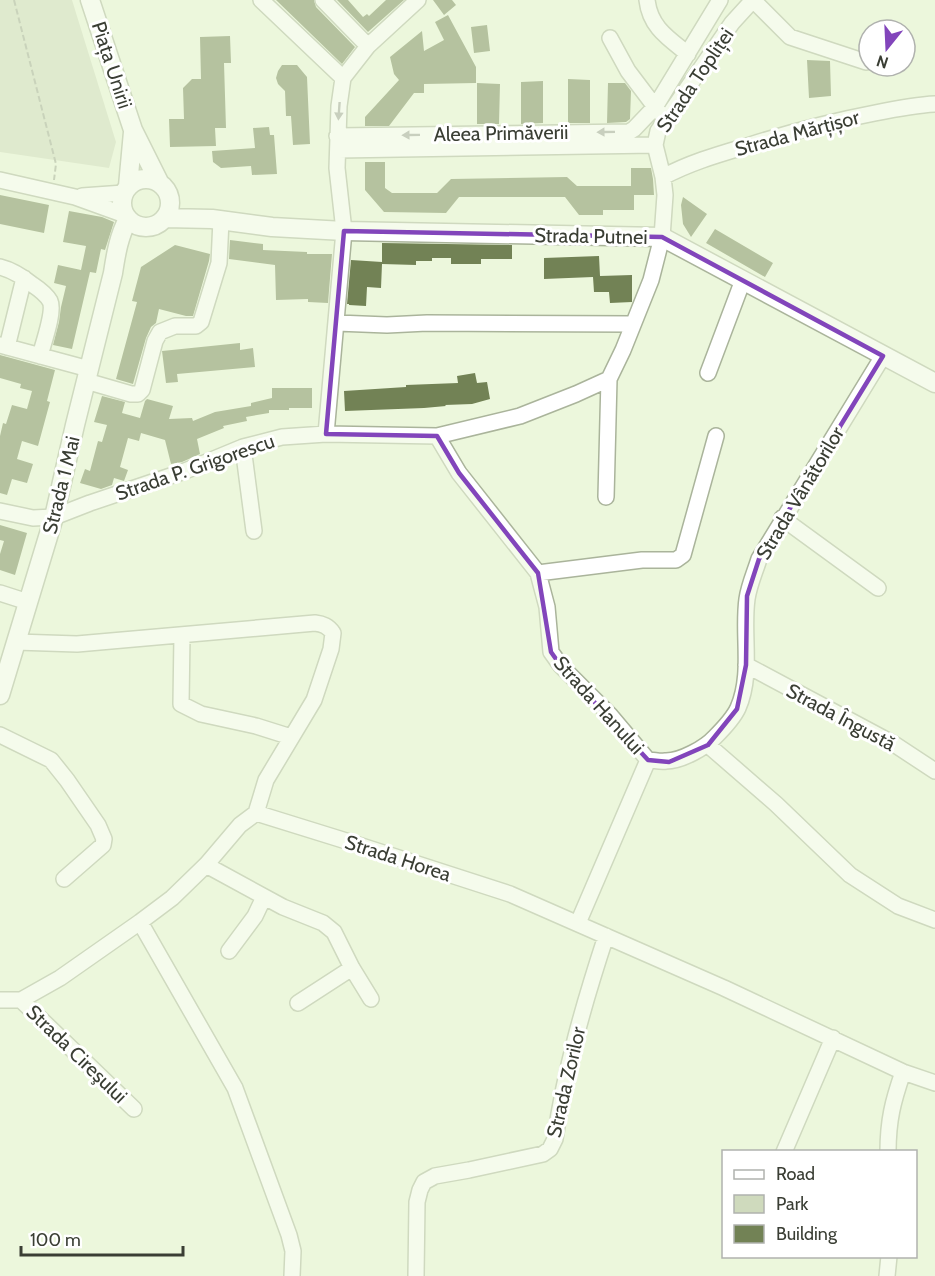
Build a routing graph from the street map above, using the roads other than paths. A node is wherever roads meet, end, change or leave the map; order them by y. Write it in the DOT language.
graph roads {
  1 [pos="90,0"];
  2 [pos="261,0"];
  3 [pos="323,0"];
  4 [pos="418,0"];
  5 [pos="647,0"];
  6 [pos="720,0"];
  7 [pos="753,0"];
  8 [pos="610,38"];
  9 [pos="368,46"];
  10 [pos="688,54"];
  11 [pos="857,59"];
  12 [pos="343,78"];
  13 [pos="935,104"];
  14 [pos="660,113"];
  15 [pos="133,130"];
  16 [pos="338,143"];
  17 [pos="655,145"];
  18 [pos="663,177"];
  19 [pos="0,180"];
  20 [pos="159,182"];
  21 [pos="126,189"];
  22 [pos="75,196"];
  23 [pos="170,198"];
  24 [pos="127,217"];
  25 [pos="165,218"];
  26 [pos="216,220"];
  27 [pos="145,227"];
  28 [pos="344,231"];
  29 [pos="662,237"];
  30 [pos="0,267"];
  31 [pos="113,273"];
  32 [pos="24,278"];
  33 [pos="743,280"];
  34 [pos="337,323"];
  35 [pos="633,324"];
  36 [pos="3,346"];
  37 [pos="40,356"];
  38 [pos="884,356"];
  39 [pos="708,373"];
  40 [pos="88,375"];
  41 [pos="609,379"];
  42 [pos="935,383"];
  43 [pos="326,434"];
  44 [pos="437,436"];
  45 [pos="716,436"];
  46 [pos="243,447"];
  47 [pos="606,497"];
  48 [pos="0,511"];
  49 [pos="54,517"];
  50 [pos="782,519"];
  51 [pos="254,531"];
  52 [pos="538,573"];
  53 [pos="878,588"];
  54 [pos="0,593"];
  55 [pos="28,602"];
  56 [pos="182,635"];
  57 [pos="16,642"];
  58 [pos="746,664"];
  59 [pos="0,695"];
  60 [pos="0,735"];
  61 [pos="291,737"];
  62 [pos="708,745"];
  63 [pos="648,760"];
  64 [pos="935,771"];
  65 [pos="256,813"];
  66 [pos="206,865"];
  67 [pos="64,879"];
  68 [pos="264,897"];
  69 [pos="935,920"];
  70 [pos="140,922"];
  71 [pos="578,923"];
  72 [pos="606,936"];
  73 [pos="229,951"];
  74 [pos="352,968"];
  75 [pos="371,999"];
  76 [pos="0,1000"];
  77 [pos="21,1000"];
  78 [pos="298,1003"];
  79 [pos="833,1038"];
  80 [pos="903,1071"];
  81 [pos="935,1083"];
  82 [pos="134,1109"];
  83 [pos="785,1150"];
  84 [pos="888,1150"];
  85 [pos="889,1258"];
  86 [pos="292,1276"];
  87 [pos="416,1276"];
  88 [pos="887,1276"];
  1 -- 15 [label="main road, Piața Unirii"];
  2 -- 12 [label="street"];
  3 -- 9 [label="street"];
  4 -- 9 [label="street"];
  5 -- 10 [label="street"];
  6 -- 10 [label="street"];
  7 -- 11 [label="street"];
  7 -- 14 [label="street, Strada Topliței"];
  8 -- 14 [label="street"];
  9 -- 12 [label="street"];
  10 -- 14 [label="street"];
  12 -- 16 [label="street, one-way"];
  13 -- 18 [label="street, Strada Mărțișor"];
  14 -- 16 [label="street, Aleea Primăverii, one-way"];
  14 -- 17 [label="street, Strada Topliței"];
  15 -- 20 [label="main road, Piața Unirii"];
  15 -- 21 [label="main road, Piața Unirii"];
  16 -- 17 [label="street, Aleea Primăverii"];
  16 -- 28 [label="street"];
  17 -- 18 [label="street, Strada Topliței"];
  18 -- 29 [label="street, Strada Topliței"];
  19 -- 22 [label="street"];
  20 -- 21 [label="main road"];
  20 -- 23 [label="main road"];
  21 -- 22 [label="street"];
  21 -- 24 [label="main road"];
  22 -- 24 [label="street"];
  23 -- 25 [label="main road"];
  23 -- 26 [label="main road, Strada Putnei"];
  24 -- 27 [label="main road"];
  24 -- 31 [label="main road, Strada 1 Mai"];
  25 -- 26 [label="main road, Strada Putnei"];
  25 -- 27 [label="main road"];
  26 -- 28 [label="main road, Strada Putnei"];
  26 -- 40 [label="street"];
  27 -- 31 [label="main road, Strada 1 Mai"];
  28 -- 29 [label="main road, Strada Putnei"];
  28 -- 34 [label="street"];
  29 -- 33 [label="main road, Strada Putnei"];
  29 -- 35 [label="street"];
  30 -- 32 [label="street"];
  31 -- 40 [label="main road, Strada 1 Mai"];
  32 -- 36 [label="street"];
  32 -- 37 [label="street"];
  33 -- 38 [label="main road, Strada Putnei"];
  33 -- 39 [label="street"];
  34 -- 35 [label="street"];
  34 -- 43 [label="street"];
  35 -- 41 [label="street"];
  36 -- 37 [label="street"];
  37 -- 40 [label="street"];
  38 -- 42 [label="main road, Strada Putnei"];
  38 -- 50 [label="street, Strada Vânătorilor"];
  40 -- 49 [label="main road, Strada 1 Mai"];
  41 -- 44 [label="street, Strada P. Grigorescu"];
  41 -- 47 [label="street"];
  43 -- 44 [label="street, Strada P. Grigorescu"];
  43 -- 46 [label="street, Strada P. Grigorescu"];
  44 -- 52 [label="street, Strada Hanului"];
  45 -- 52 [label="street"];
  46 -- 49 [label="street, Strada P. Grigorescu"];
  46 -- 51 [label="street"];
  48 -- 49 [label="street"];
  49 -- 55 [label="main road, Strada 1 Mai"];
  50 -- 53 [label="street"];
  50 -- 58 [label="street, Strada Vânătorilor"];
  52 -- 63 [label="street, Strada Hanului"];
  54 -- 55 [label="street"];
  55 -- 57 [label="main road, Strada 1 Mai"];
  56 -- 57 [label="street"];
  56 -- 61 [label="street"];
  56 -- 61 [label="street"];
  57 -- 59 [label="main road, Strada 1 Mai"];
  58 -- 62 [label="street, Strada Vânătorilor"];
  58 -- 64 [label="street, Strada Îngustă"];
  60 -- 67 [label="street"];
  61 -- 65 [label="street"];
  62 -- 63 [label="street, Strada Vânătorilor"];
  62 -- 69 [label="street"];
  63 -- 71 [label="street, Strada Hanului"];
  65 -- 66 [label="street"];
  65 -- 71 [label="street, Strada Horea"];
  66 -- 68 [label="street"];
  66 -- 70 [label="street"];
  68 -- 73 [label="street"];
  68 -- 74 [label="street"];
  70 -- 77 [label="street"];
  70 -- 86 [label="street"];
  71 -- 72 [label="street, Strada Horea"];
  72 -- 79 [label="street, Strada Horea"];
  72 -- 87 [label="street, Strada Zorilor"];
  74 -- 75 [label="street"];
  74 -- 78 [label="street"];
  76 -- 77 [label="street"];
  77 -- 82 [label="street, Strada Cireşului"];
  79 -- 80 [label="street, Strada Horea"];
  79 -- 83 [label="street"];
  80 -- 81 [label="street, Strada Horea"];
  80 -- 84 [label="street"];
  85 -- 88 [label="street"];
}
